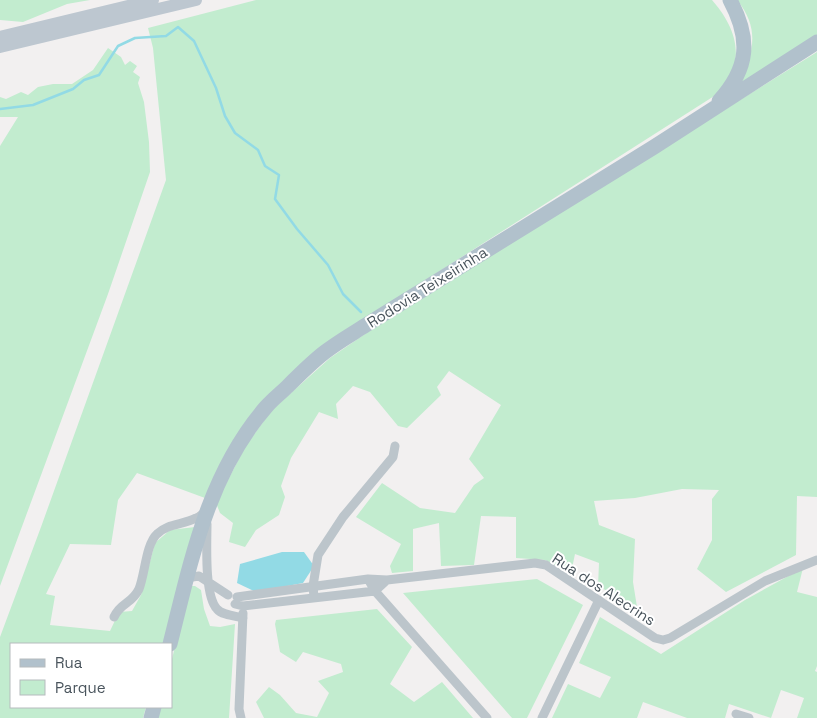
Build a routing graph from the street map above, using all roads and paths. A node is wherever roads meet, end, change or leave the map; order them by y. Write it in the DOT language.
graph roads {
  1 [pos="152,0"];
  2 [pos="196,0"];
  3 [pos="730,0"];
  4 [pos="0,37"];
  5 [pos="817,42"];
  6 [pos="0,47"];
  7 [pos="709,112"];
  8 [pos="396,446"];
  9 [pos="206,511"];
  10 [pos="817,560"];
  11 [pos="186,578"];
  12 [pos="368,579"];
  13 [pos="387,580"];
  14 [pos="208,582"];
  15 [pos="313,586"];
  16 [pos="375,591"];
  17 [pos="314,597"];
  18 [pos="233,599"];
  19 [pos="599,600"];
  20 [pos="114,617"];
  21 [pos="243,618"];
  22 [pos="170,643"];
  23 [pos="736,714"];
  24 [pos="241,718"];
  25 [pos="487,718"];
  26 [pos="542,718"];
  27 [pos="749,718"];
  1 -- 4 [label="main road"];
  2 -- 6 [label="main road"];
  3 -- 7 [label="main road"];
  5 -- 7 [label="main road, Rodovia Teixeirinha"];
  7 -- 9 [label="main road, Rodovia Teixeirinha"];
  8 -- 15 [label="street"];
  9 -- 11 [label="main road, Rodovia Teixeirinha"];
  9 -- 14 [label="street"];
  9 -- 20 [label="street"];
  10 -- 19 [label="street, Rua dos Alecrins"];
  11 -- 14 [label="street"];
  11 -- 22 [label="main road, Rodovia Teixeirinha"];
  12 -- 13 [label="street, Rua dos Alecrins"];
  12 -- 15 [label="street, Rua dos Alecrins"];
  12 -- 16 [label="street"];
  13 -- 16 [label="street"];
  13 -- 19 [label="street, Rua dos Alecrins"];
  14 -- 18 [label="street"];
  14 -- 21 [label="street"];
  15 -- 17 [label="street"];
  15 -- 18 [label="street, Rua dos Alecrins"];
  16 -- 17 [label="street"];
  16 -- 25 [label="street"];
  17 -- 18 [label="street"];
  18 -- 21 [label="street"];
  19 -- 26 [label="street"];
  21 -- 24 [label="street"];
  23 -- 27 [label="street"];
}
